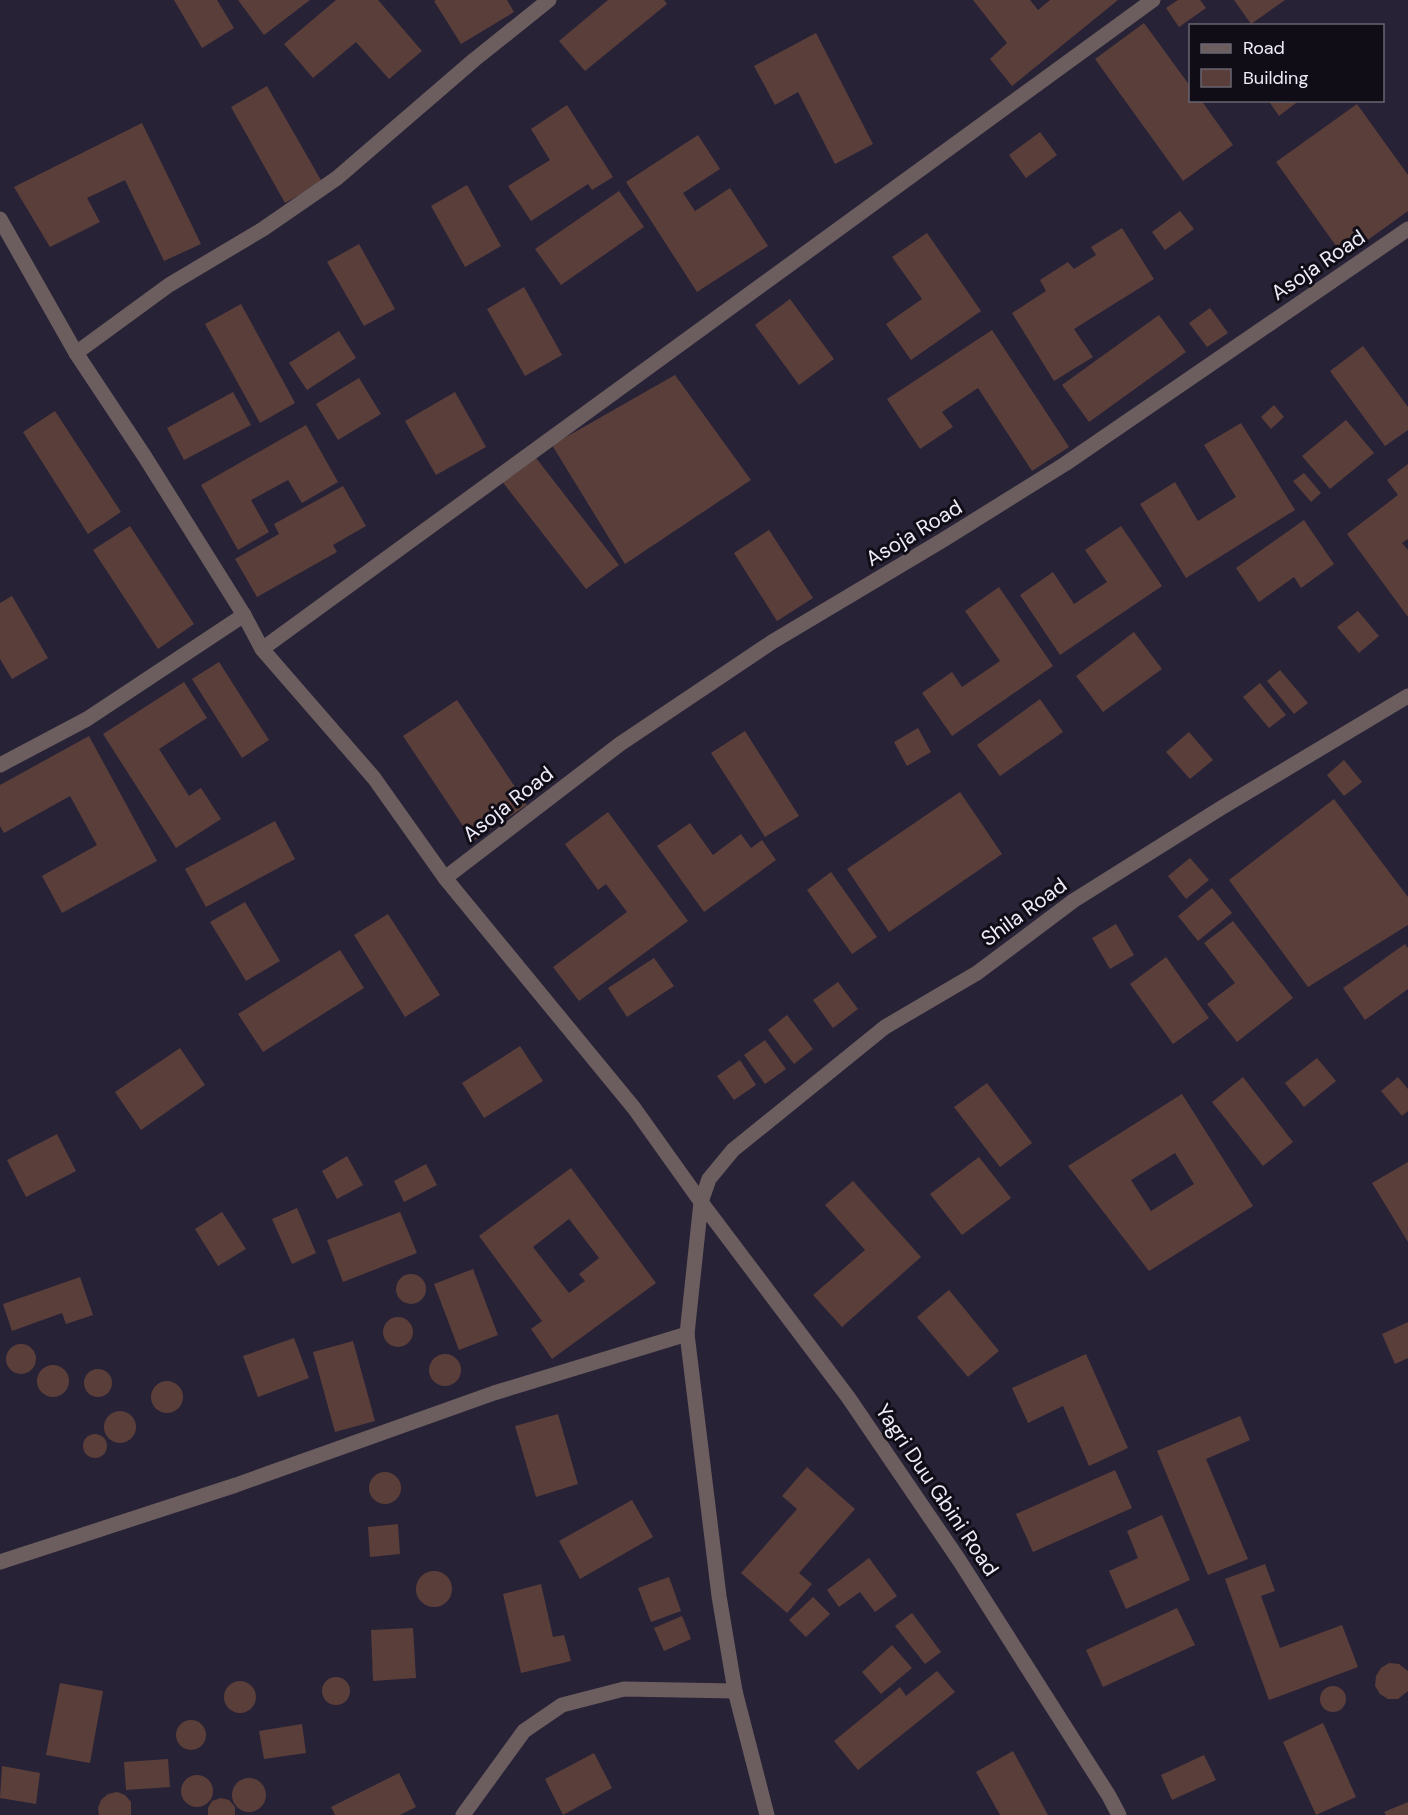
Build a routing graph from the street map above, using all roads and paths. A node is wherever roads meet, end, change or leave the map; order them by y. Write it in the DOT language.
graph roads {
  1 [pos="549,0"];
  2 [pos="1153,0"];
  3 [pos="0,219"];
  4 [pos="1408,229"];
  5 [pos="76,353"];
  6 [pos="244,615"];
  7 [pos="262,649"];
  8 [pos="1408,696"];
  9 [pos="0,765"];
  10 [pos="445,878"];
  11 [pos="701,1202"];
  12 [pos="687,1334"];
  13 [pos="0,1562"];
  14 [pos="735,1692"];
  15 [pos="463,1815"];
  16 [pos="767,1815"];
  17 [pos="1119,1815"];
  1 -- 5 [label="street"];
  2 -- 7 [label="street"];
  3 -- 5 [label="street, Yagri Duu Gbini Road"];
  4 -- 10 [label="street, Asoja Road"];
  5 -- 6 [label="street, Yagri Duu Gbini Road"];
  6 -- 7 [label="street, Yagri Duu Gbini Road"];
  6 -- 9 [label="street"];
  7 -- 10 [label="street, Yagri Duu Gbini Road"];
  8 -- 11 [label="street, Shila Road"];
  10 -- 11 [label="street, Yagri Duu Gbini Road"];
  11 -- 12 [label="street, Shila Road"];
  11 -- 17 [label="street, Yagri Duu Gbini Road"];
  12 -- 13 [label="street"];
  12 -- 14 [label="street, Shila Road"];
  14 -- 15 [label="street"];
  14 -- 16 [label="street, Shila Road"];
}
